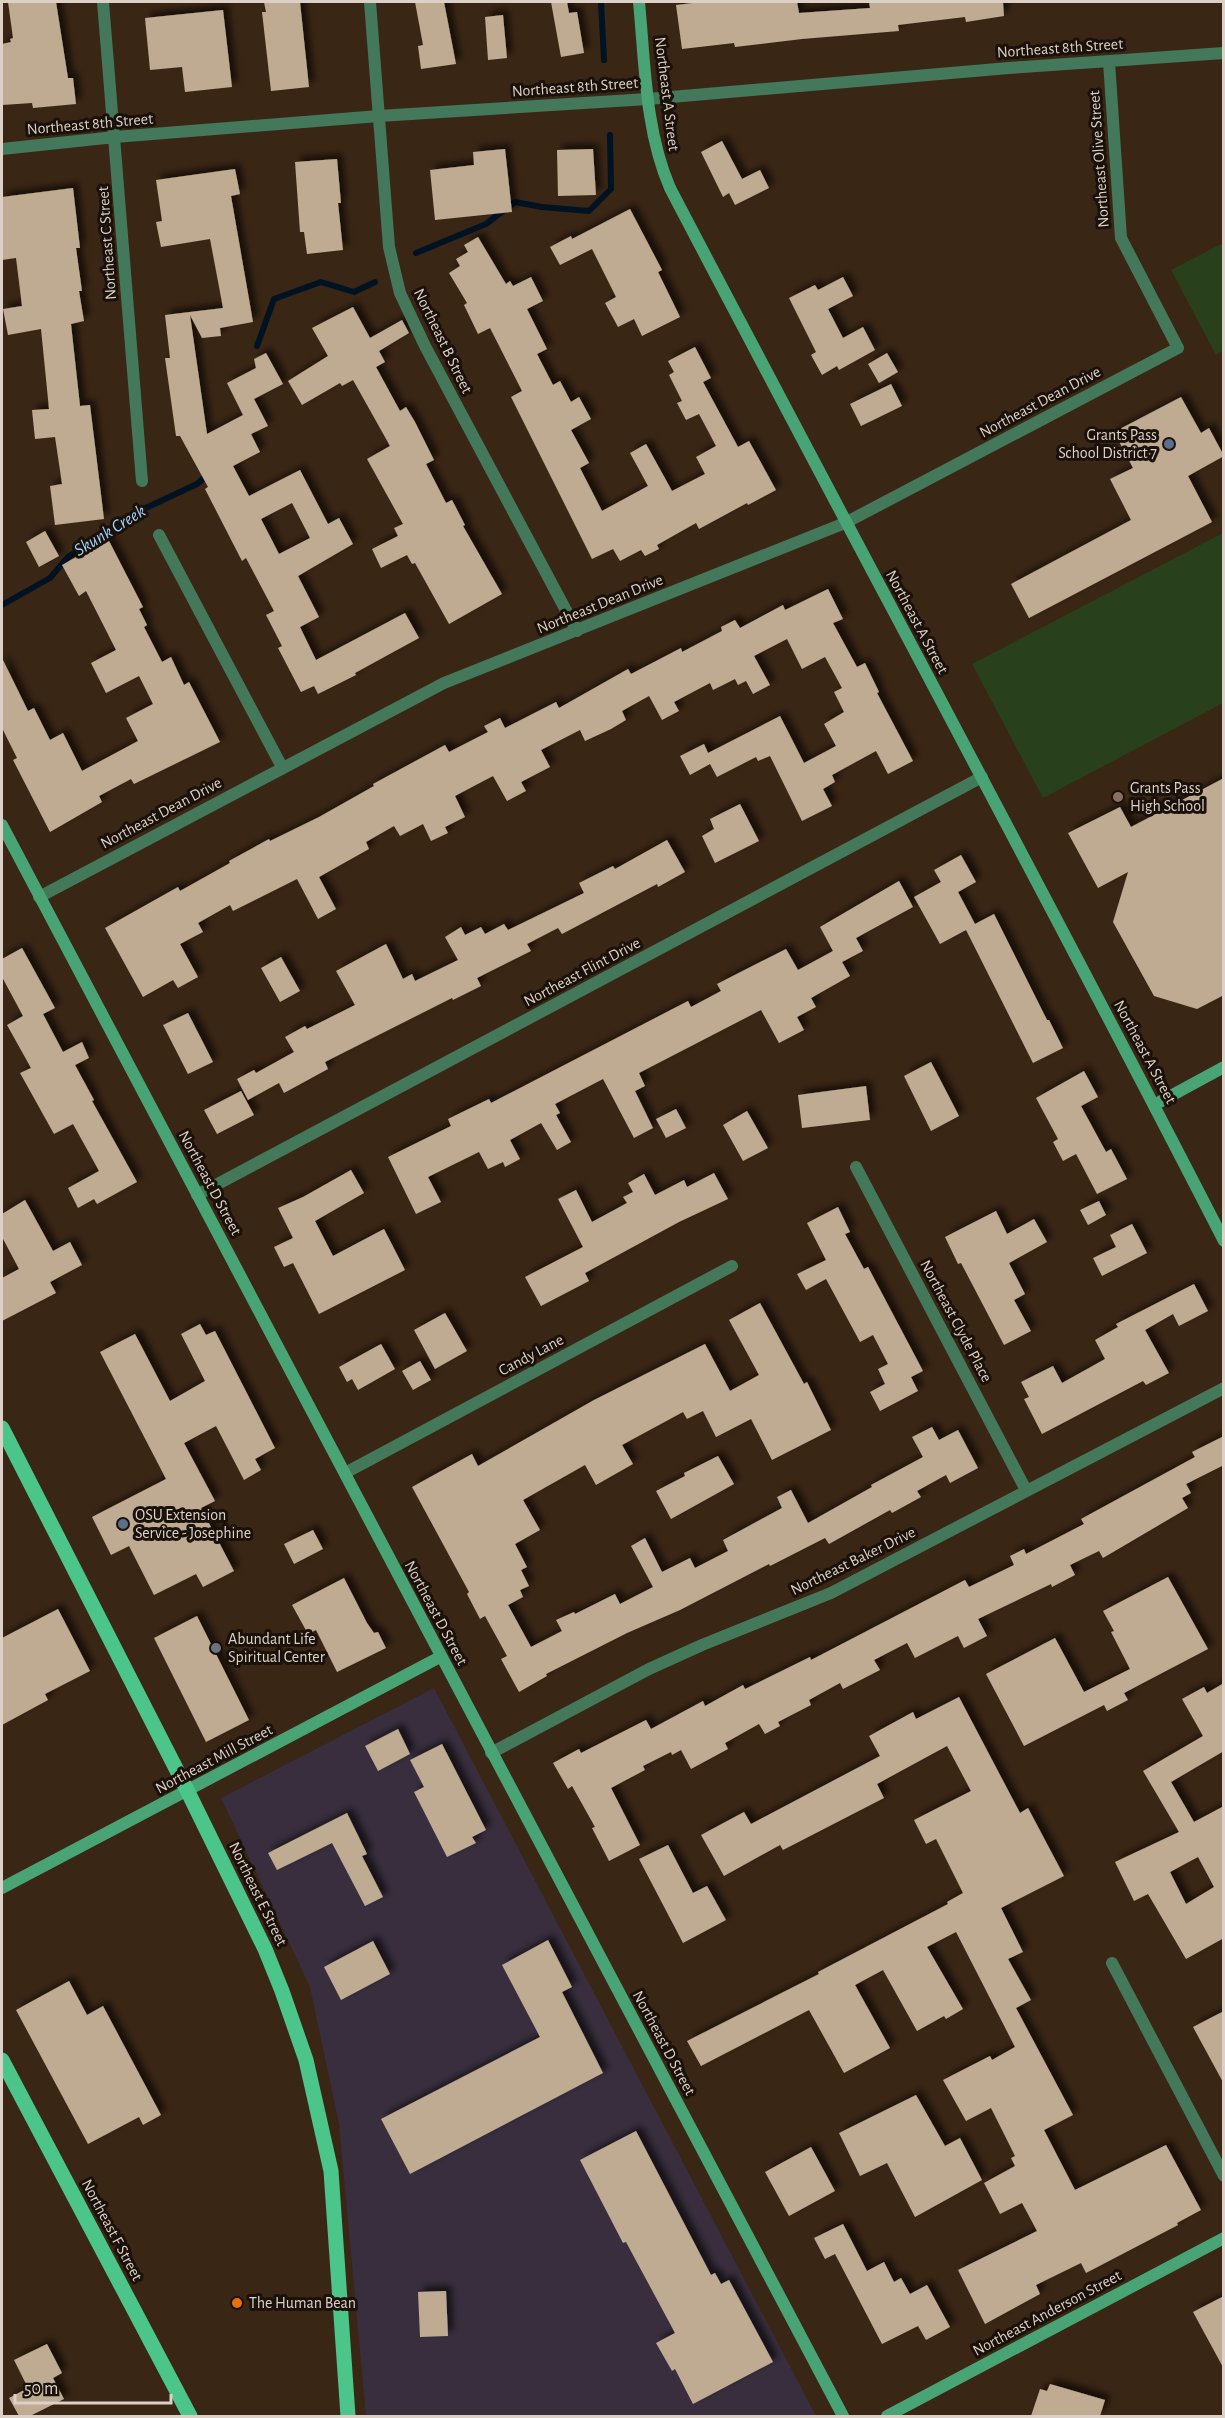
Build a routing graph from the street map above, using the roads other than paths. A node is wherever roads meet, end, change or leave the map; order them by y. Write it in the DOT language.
graph roads {
  1 [pos="104,2"];
  2 [pos="370,2"];
  3 [pos="639,2"];
  4 [pos="1224,53"];
  5 [pos="1109,62"];
  6 [pos="648,99"];
  7 [pos="379,116"];
  8 [pos="115,137"];
  9 [pos="2,149"];
  10 [pos="1178,348"];
  11 [pos="142,481"];
  12 [pos="845,523"];
  13 [pos="159,535"];
  14 [pos="577,631"];
  15 [pos="282,767"];
  16 [pos="982,777"];
  17 [pos="2,825"];
  18 [pos="39,897"];
  19 [pos="1224,1067"];
  20 [pos="1154,1105"];
  21 [pos="856,1167"];
  22 [pos="197,1195"];
  23 [pos="1224,1241"];
  24 [pos="732,1266"];
  25 [pos="1224,1388"];
  26 [pos="2,1428"];
  27 [pos="345,1473"];
  28 [pos="1026,1490"];
  29 [pos="440,1658"];
  30 [pos="491,1753"];
  31 [pos="188,1792"];
  32 [pos="2,1888"];
  33 [pos="1112,1963"];
  34 [pos="2,2060"];
  35 [pos="1224,2176"];
  36 [pos="1224,2238"];
  37 [pos="190,2416"];
  38 [pos="348,2416"];
  39 [pos="843,2416"];
  40 [pos="886,2416"];
  1 -- 8 [label="street, Northeast C Street"];
  2 -- 7 [label="street, Northeast B Street"];
  3 -- 6 [label="street, Northeast A Street"];
  4 -- 5 [label="street, Northeast 8th Street"];
  5 -- 6 [label="street, Northeast 8th Street"];
  5 -- 10 [label="street, Northeast Olive Street"];
  6 -- 7 [label="street, Northeast 8th Street"];
  6 -- 12 [label="street, Northeast A Street"];
  7 -- 8 [label="street, Northeast 8th Street"];
  7 -- 14 [label="street, Northeast B Street"];
  8 -- 9 [label="street, Northeast 8th Street"];
  8 -- 11 [label="street, Northeast C Street"];
  10 -- 12 [label="street, Northeast Dean Drive"];
  12 -- 14 [label="street, Northeast Dean Drive"];
  12 -- 16 [label="street, Northeast A Street"];
  13 -- 15 [label="street"];
  14 -- 15 [label="street, Northeast Dean Drive"];
  15 -- 18 [label="street, Northeast Dean Drive"];
  16 -- 20 [label="street, Northeast A Street"];
  16 -- 22 [label="street, Northeast Flint Drive"];
  17 -- 18 [label="street, Northeast D Street"];
  18 -- 22 [label="street, Northeast D Street"];
  19 -- 20 [label="street"];
  20 -- 23 [label="street, Northeast A Street"];
  21 -- 28 [label="street, Northeast Clyde Place"];
  22 -- 27 [label="street, Northeast D Street"];
  24 -- 27 [label="street, Candy Lane"];
  25 -- 28 [label="street, Northeast Baker Drive"];
  26 -- 31 [label="main road, Northeast E Street"];
  27 -- 29 [label="street, Northeast D Street"];
  28 -- 30 [label="street, Northeast Baker Drive"];
  29 -- 30 [label="street, Northeast D Street"];
  29 -- 31 [label="street, Northeast Mill Street"];
  30 -- 39 [label="street, Northeast D Street"];
  31 -- 32 [label="street, Northeast Mill Street"];
  31 -- 38 [label="main road, Northeast E Street"];
  33 -- 35 [label="street"];
  34 -- 37 [label="main road, Northeast F Street"];
  36 -- 40 [label="street, Northeast Anderson Street"];
}
